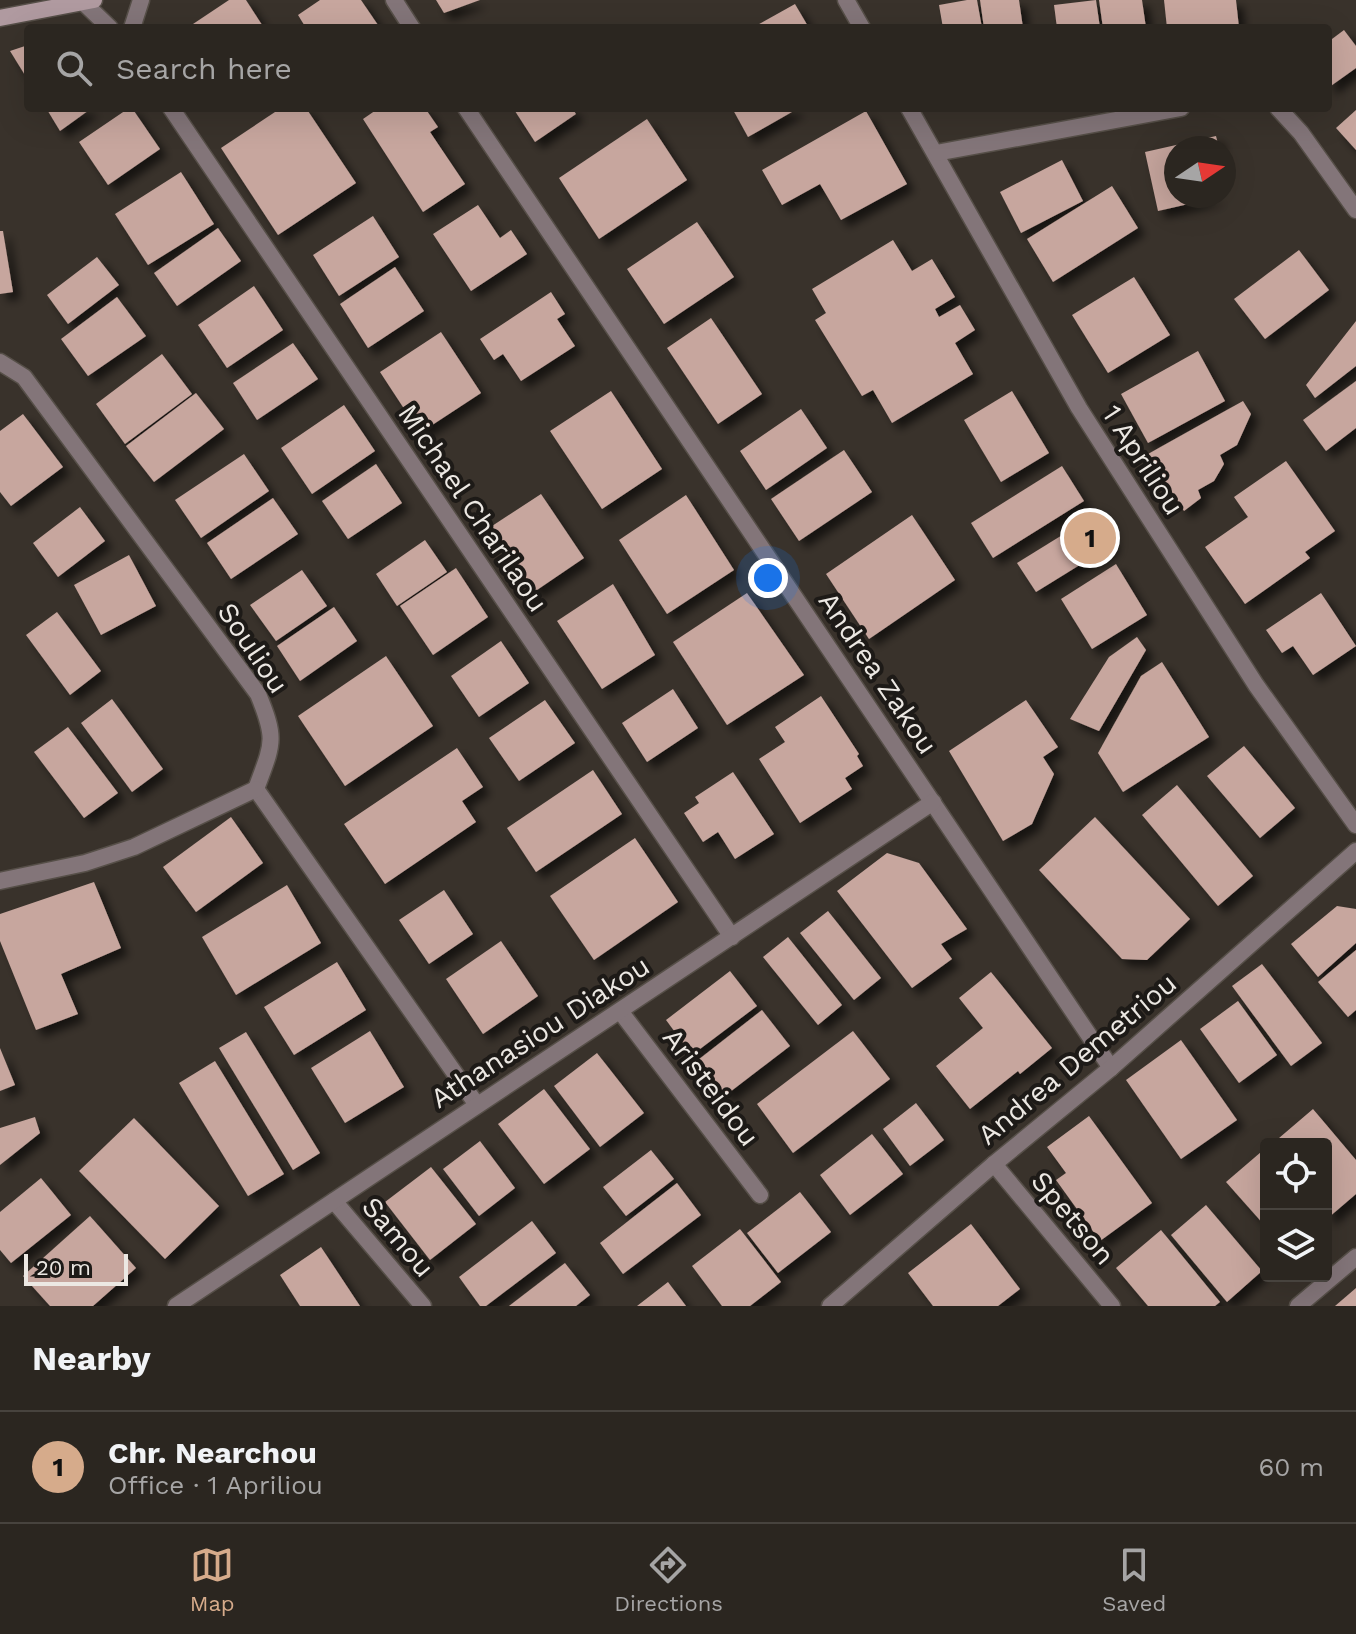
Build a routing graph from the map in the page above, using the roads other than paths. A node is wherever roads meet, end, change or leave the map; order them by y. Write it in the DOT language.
graph roads {
  1 [pos="141,0"];
  2 [pos="394,0"];
  3 [pos="846,0"];
  4 [pos="88,1"];
  5 [pos="0,18"];
  6 [pos="107,24"];
  7 [pos="133,24"];
  8 [pos="409,24"];
  9 [pos="860,24"];
  10 [pos="174,112"];
  11 [pos="469,112"];
  12 [pos="911,112"];
  13 [pos="1159,112"];
  14 [pos="1282,112"];
  15 [pos="936,153"];
  16 [pos="1356,210"];
  17 [pos="0,362"];
  18 [pos="256,789"];
  19 [pos="933,802"];
  20 [pos="1356,825"];
  21 [pos="1356,851"];
  22 [pos="0,881"];
  23 [pos="732,937"];
  24 [pos="620,1011"];
  25 [pos="1111,1068"];
  26 [pos="477,1105"];
  27 [pos="994,1164"];
  28 [pos="760,1195"];
  29 [pos="334,1201"];
  30 [pos="1356,1257"];
  31 [pos="176,1306"];
  32 [pos="423,1306"];
  33 [pos="830,1306"];
  34 [pos="1112,1306"];
  35 [pos="1298,1306"];
  1 -- 7 [label="street"];
  2 -- 8 [label="street"];
  3 -- 9 [label="street"];
  4 -- 5 [label="main road"];
  4 -- 6 [label="street"];
  10 -- 23 [label="street, Michael Charilaou"];
  11 -- 19 [label="street, Andrea Zakou"];
  12 -- 15 [label="street, 1 Apriliou"];
  13 -- 15 [label="street"];
  14 -- 16 [label="street"];
  15 -- 20 [label="street, 1 Apriliou"];
  17 -- 18 [label="street, Souliou"];
  18 -- 22 [label="street"];
  18 -- 26 [label="street"];
  19 -- 23 [label="street, Athanasiou Diakou"];
  19 -- 25 [label="street, Andrea Zakou"];
  21 -- 25 [label="street, Andrea Demetriou"];
  23 -- 24 [label="street, Athanasiou Diakou"];
  24 -- 26 [label="street, Athanasiou Diakou"];
  24 -- 28 [label="street, Aristeidou"];
  25 -- 27 [label="street, Andrea Demetriou"];
  26 -- 29 [label="street, Athanasiou Diakou"];
  27 -- 33 [label="street, Andrea Demetriou"];
  27 -- 34 [label="street, Spetson"];
  29 -- 31 [label="street, Athanasiou Diakou"];
  29 -- 32 [label="street, Samou"];
  30 -- 35 [label="street"];
}
